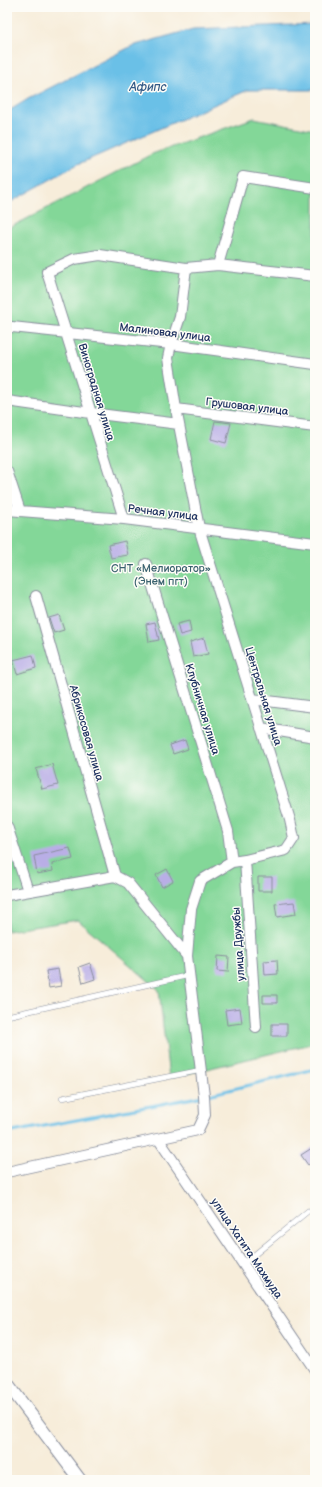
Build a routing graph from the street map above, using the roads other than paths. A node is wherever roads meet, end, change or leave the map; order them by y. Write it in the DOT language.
graph roads {
  1 [pos="315,188"];
  2 [pos="218,265"];
  3 [pos="186,268"];
  4 [pos="315,276"];
  5 [pos="12,327"];
  6 [pos="66,334"];
  7 [pos="171,344"];
  8 [pos="315,364"];
  9 [pos="7,401"];
  10 [pos="176,409"];
  11 [pos="91,413"];
  12 [pos="179,424"];
  13 [pos="315,427"];
  14 [pos="7,471"];
  15 [pos="7,510"];
  16 [pos="20,511"];
  17 [pos="124,519"];
  18 [pos="199,528"];
  19 [pos="315,543"];
  20 [pos="146,564"];
  21 [pos="36,596"];
  22 [pos="252,699"];
  23 [pos="315,707"];
  24 [pos="261,728"];
  25 [pos="315,737"];
  26 [pos="7,826"];
  27 [pos="245,860"];
  28 [pos="232,862"];
  29 [pos="115,876"];
  30 [pos="28,891"];
  31 [pos="7,895"];
  32 [pos="187,956"];
  33 [pos="190,976"];
  34 [pos="7,1016"];
  35 [pos="256,1026"];
  36 [pos="202,1070"];
  37 [pos="62,1098"];
  38 [pos="159,1140"];
  39 [pos="7,1172"];
  40 [pos="308,1211"];
  41 [pos="244,1264"];
  42 [pos="315,1370"];
  43 [pos="7,1383"];
  44 [pos="80,1480"];
  1 -- 2 [label="street"];
  2 -- 3 [label="street"];
  2 -- 4 [label="street"];
  3 -- 6 [label="street, Виноградная улица"];
  3 -- 7 [label="street, Центральная улица"];
  5 -- 6 [label="street, Малиновая улица"];
  6 -- 7 [label="street, Малиновая улица"];
  6 -- 11 [label="street, Виноградная улица"];
  7 -- 8 [label="street, Малиновая улица"];
  7 -- 10 [label="street, Центральная улица"];
  9 -- 11 [label="street"];
  10 -- 12 [label="street, Центральная улица"];
  10 -- 13 [label="street, Грушовая улица"];
  11 -- 12 [label="street"];
  11 -- 17 [label="street, Виноградная улица"];
  12 -- 18 [label="street, Центральная улица"];
  14 -- 16 [label="street"];
  15 -- 16 [label="street, Речная улица"];
  16 -- 17 [label="street, Речная улица"];
  17 -- 18 [label="street, Речная улица"];
  18 -- 19 [label="street, Речная улица"];
  18 -- 22 [label="street, Центральная улица"];
  20 -- 28 [label="street, Клубничная улица"];
  21 -- 29 [label="street, Абрикосовая улица"];
  22 -- 23 [label="street"];
  22 -- 24 [label="street, Центральная улица"];
  24 -- 25 [label="street"];
  24 -- 27 [label="street, Центральная улица"];
  26 -- 30 [label="street"];
  27 -- 28 [label="street, Центральная улица"];
  27 -- 35 [label="street, улица Дружбы"];
  28 -- 32 [label="street, Центральная улица"];
  29 -- 30 [label="street"];
  29 -- 32 [label="street"];
  30 -- 31 [label="street"];
  32 -- 33 [label="street, Центральная улица"];
  33 -- 34 [label="lane"];
  33 -- 36 [label="street, Центральная улица"];
  36 -- 37 [label="lane"];
  36 -- 38 [label="street, Центральная улица"];
  38 -- 39 [label="street"];
  38 -- 41 [label="street, улица Хатита Махмуда"];
  40 -- 41 [label="lane"];
  41 -- 42 [label="street, улица Хатита Махмуда"];
  43 -- 44 [label="street"];
}
